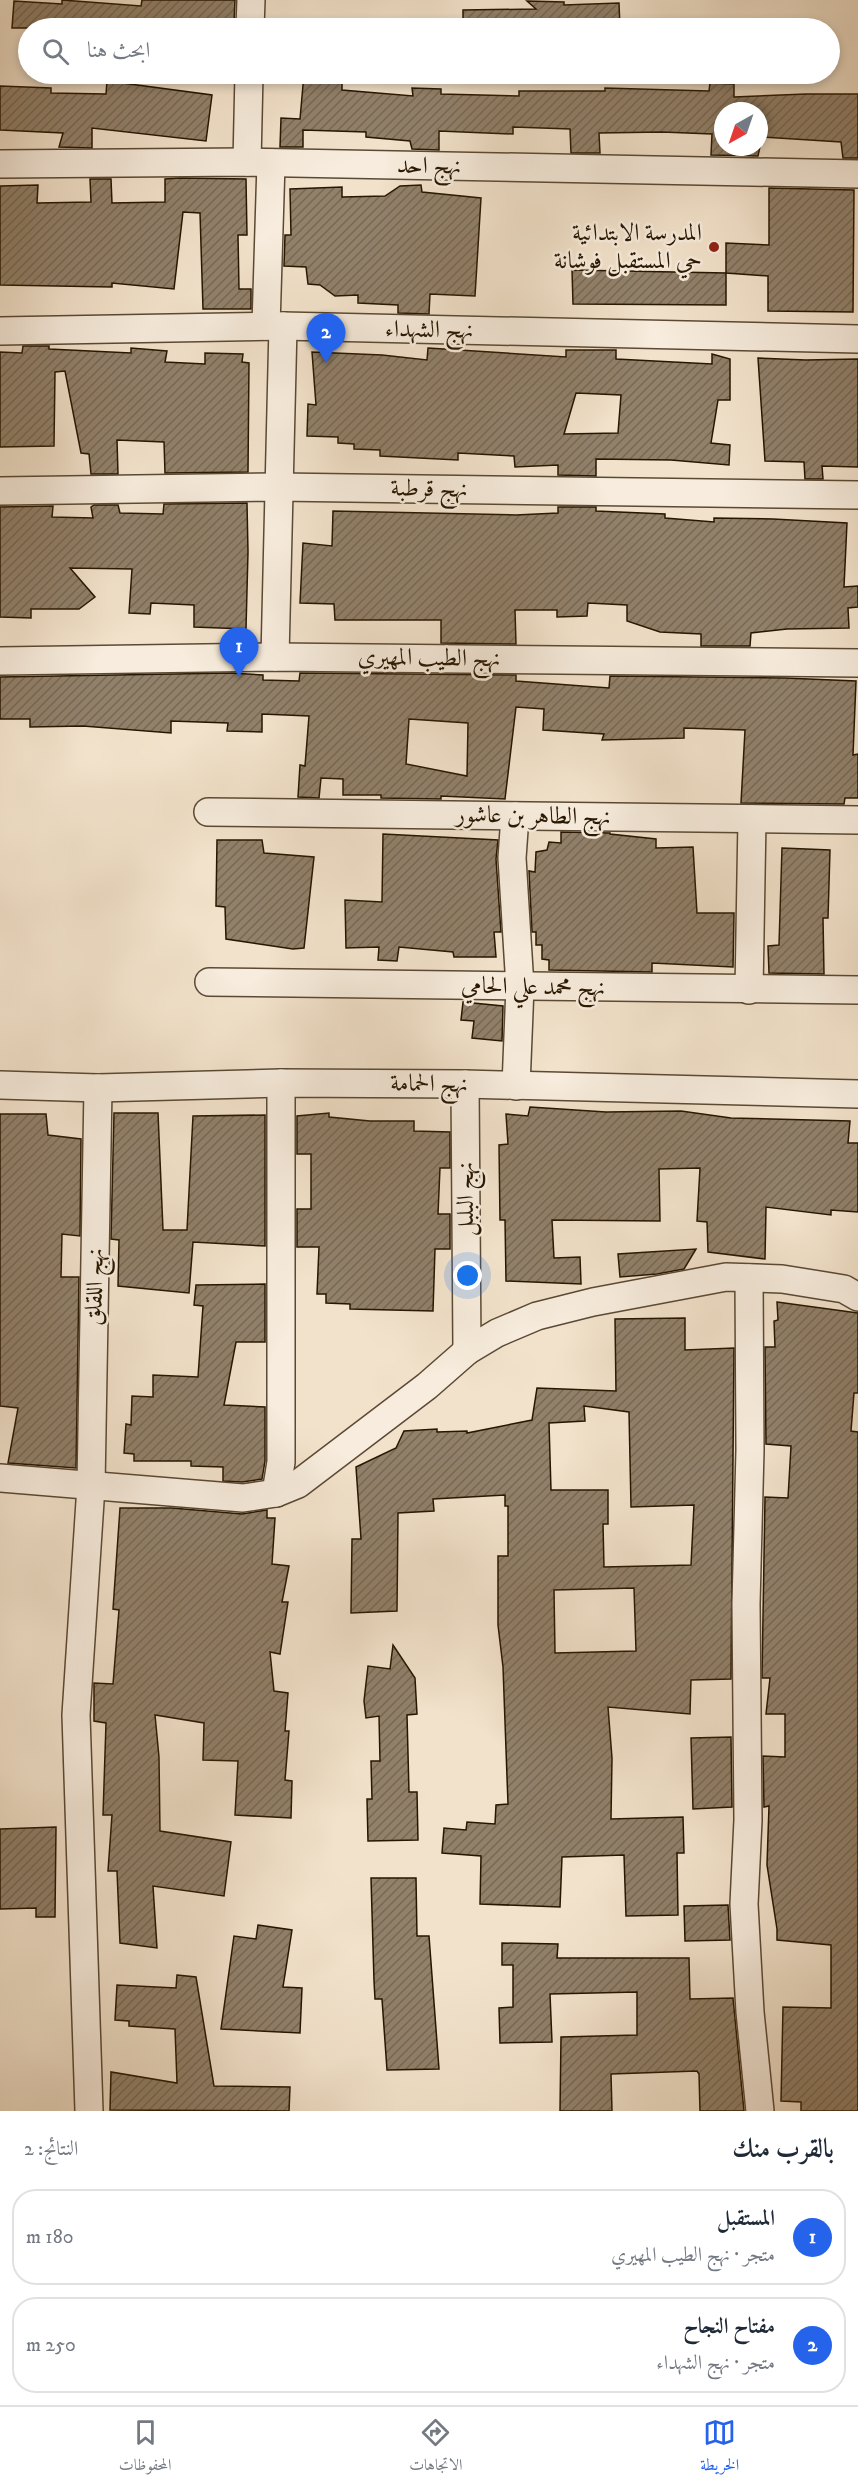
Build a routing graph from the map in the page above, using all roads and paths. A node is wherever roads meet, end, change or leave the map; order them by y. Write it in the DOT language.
graph roads {
  1 [pos="251,0"];
  2 [pos="250,18"];
  3 [pos="250,84"];
  4 [pos="259,163"];
  5 [pos="0,164"];
  6 [pos="858,174"];
  7 [pos="275,326"];
  8 [pos="0,331"];
  9 [pos="858,339"];
  10 [pos="278,487"];
  11 [pos="0,491"];
  12 [pos="858,495"];
  13 [pos="275,657"];
  14 [pos="0,661"];
  15 [pos="858,663"];
  16 [pos="208,812"];
  17 [pos="516,816"];
  18 [pos="752,819"];
  19 [pos="858,820"];
  20 [pos="209,982"];
  21 [pos="520,987"];
  22 [pos="749,990"];
  23 [pos="858,990"];
  24 [pos="281,1083"];
  25 [pos="465,1084"];
  26 [pos="0,1085"];
  27 [pos="516,1086"];
  28 [pos="98,1088"];
  29 [pos="858,1094"];
  30 [pos="749,1278"];
  31 [pos="858,1297"];
  32 [pos="467,1351"];
  33 [pos="0,1478"];
  34 [pos="91,1486"];
  35 [pos="276,1493"];
  36 [pos="89,2111"];
  37 [pos="760,2111"];
  1 -- 2 [label="street"];
  3 -- 4 [label="street"];
  4 -- 5 [label="street, نهج احد"];
  4 -- 6 [label="street, نهج احد"];
  4 -- 7 [label="street"];
  7 -- 8 [label="street, نهج الشهداء"];
  7 -- 9 [label="street, نهج الشهداء"];
  7 -- 10 [label="street"];
  10 -- 11 [label="street, نهج قرطبة"];
  10 -- 12 [label="street, نهج قرطبة"];
  10 -- 13 [label="street"];
  13 -- 14 [label="street, نهج الطيب المهيري"];
  13 -- 15 [label="street, نهج الطيب المهيري"];
  16 -- 17 [label="street, نهج الطاهر بن عاشور"];
  17 -- 18 [label="street, نهج الطاهر بن عاشور"];
  17 -- 21 [label="street"];
  18 -- 19 [label="street, نهج الطاهر بن عاشور"];
  18 -- 22 [label="street"];
  20 -- 21 [label="street, نهج محمد علي الحامي"];
  21 -- 22 [label="street, نهج محمد علي الحامي"];
  21 -- 27 [label="street"];
  22 -- 23 [label="street, نهج محمد علي الحامي"];
  24 -- 25 [label="street, نهج الحمامة"];
  24 -- 28 [label="street, نهج الحمامة"];
  24 -- 35 [label="street"];
  25 -- 27 [label="street, نهج الحمامة"];
  25 -- 32 [label="street, نهج البلبل"];
  26 -- 28 [label="street, نهج الحمامة"];
  27 -- 29 [label="street, نهج الحمامة"];
  28 -- 34 [label="street, نهج اللقلق"];
  30 -- 31 [label="street"];
  30 -- 32 [label="street"];
  30 -- 37 [label="street"];
  32 -- 35 [label="street"];
  33 -- 34 [label="street"];
  34 -- 35 [label="street"];
  34 -- 36 [label="street, نهج اللقلق"];
}
